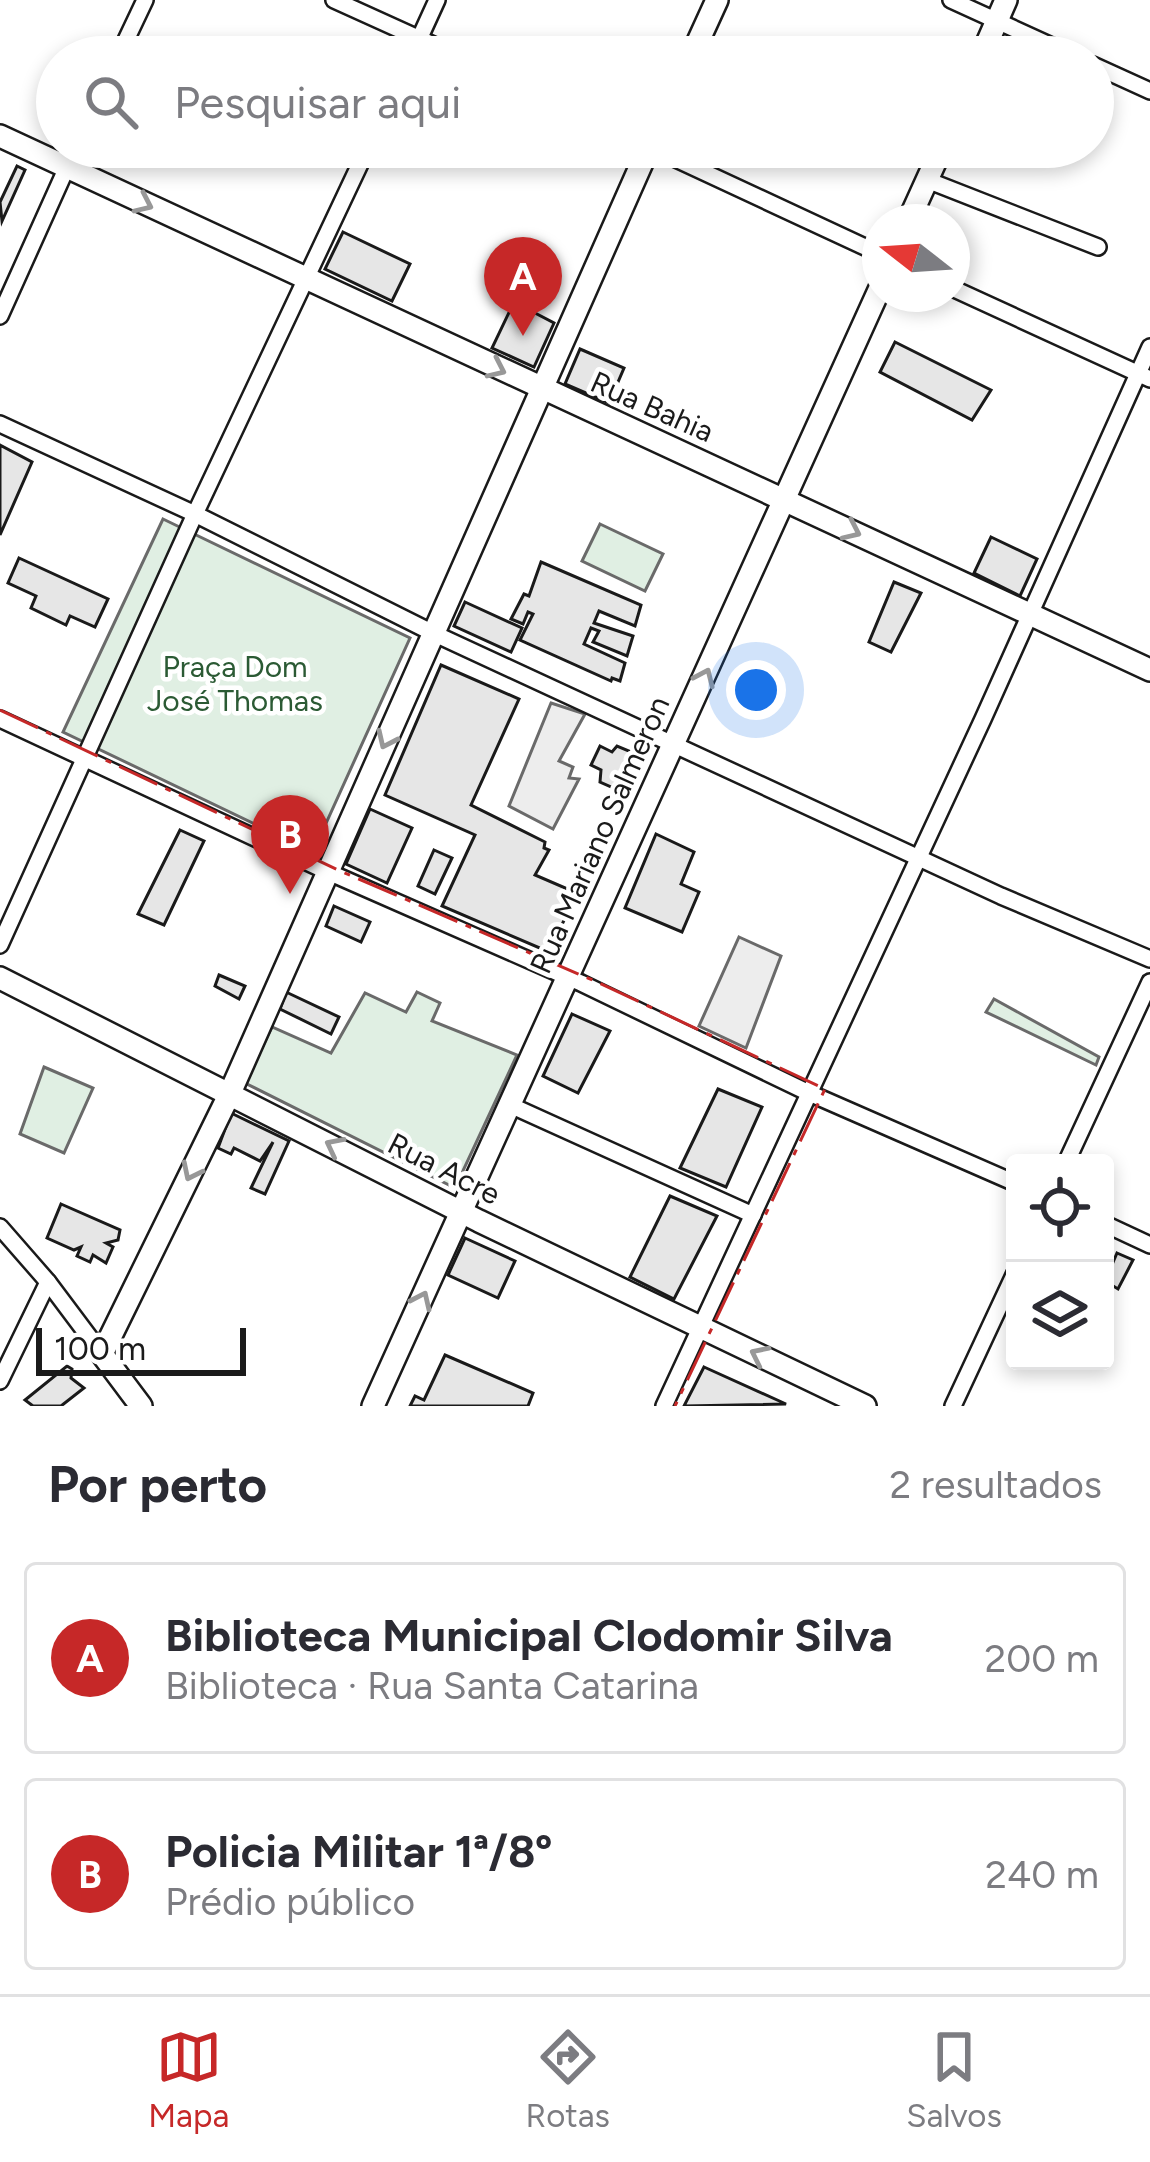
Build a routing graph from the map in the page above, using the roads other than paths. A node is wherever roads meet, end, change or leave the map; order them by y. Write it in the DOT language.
graph roads {
  1 [pos="145,0"];
  2 [pos="334,0"];
  3 [pos="437,0"];
  4 [pos="717,0"];
  5 [pos="951,0"];
  6 [pos="1002,10"];
  7 [pos="128,36"];
  8 [pos="415,36"];
  9 [pos="421,36"];
  10 [pos="701,36"];
  11 [pos="1043,36"];
  12 [pos="1114,75"];
  13 [pos="1150,91"];
  14 [pos="0,136"];
  15 [pos="36,147"];
  16 [pos="66,168"];
  17 [pos="92,168"];
  18 [pos="358,168"];
  19 [pos="641,168"];
  20 [pos="695,168"];
  21 [pos="932,168"];
  22 [pos="927,180"];
  23 [pos="916,204"];
  24 [pos="862,246"];
  25 [pos="1098,247"];
  26 [pos="306,278"];
  27 [pos="970,296"];
  28 [pos="869,312"];
  29 [pos="0,316"];
  30 [pos="1150,347"];
  31 [pos="1144,376"];
  32 [pos="541,389"];
  33 [pos="0,424"];
  34 [pos="785,499"];
  35 [pos="195,514"];
  36 [pos="1030,615"];
  37 [pos="435,634"];
  38 [pos="1150,670"];
  39 [pos="0,719"];
  40 [pos="674,744"];
  41 [pos="83,758"];
  42 [pos="919,856"];
  43 [pos="326,872"];
  44 [pos="0,945"];
  45 [pos="1150,959"];
  46 [pos="0,978"];
  47 [pos="568,978"];
  48 [pos="1150,982"];
  49 [pos="230,1093"];
  50 [pos="809,1094"];
  51 [pos="510,1105"];
  52 [pos="1070,1154"];
  53 [pos="1006,1179"];
  54 [pos="462,1212"];
  55 [pos="753,1215"];
  56 [pos="0,1227"];
  57 [pos="1114,1228"];
  58 [pos="1150,1245"];
  59 [pos="48,1282"];
  60 [pos="1006,1292"];
  61 [pos="700,1327"];
  62 [pos="102,1354"];
  63 [pos="0,1382"];
  64 [pos="141,1406"];
  65 [pos="373,1406"];
  66 [pos="664,1406"];
  67 [pos="865,1406"];
  68 [pos="953,1406"];
  1 -- 7 [label="street"];
  2 -- 8 [label="street"];
  3 -- 9 [label="street"];
  4 -- 10 [label="main road"];
  5 -- 6 [label="street"];
  6 -- 11 [label="street"];
  12 -- 13 [label="street"];
  14 -- 15 [label="main road, Rua Bahia"];
  16 -- 29 [label="street"];
  17 -- 26 [label="main road, Rua Bahia, one-way"];
  18 -- 26 [label="street"];
  19 -- 32 [label="main road"];
  20 -- 24 [label="street"];
  21 -- 22 [label="main road"];
  22 -- 23 [label="main road"];
  22 -- 25 [label="street"];
  26 -- 32 [label="main road, Rua Bahia, one-way"];
  26 -- 35 [label="street"];
  27 -- 31 [label="street"];
  28 -- 34 [label="main road, Rua Mariano Salmeron"];
  30 -- 31 [label="street"];
  31 -- 36 [label="street"];
  32 -- 34 [label="main road, Rua Bahia"];
  32 -- 37 [label="main road"];
  33 -- 35 [label="street"];
  34 -- 36 [label="main road, Rua Bahia, one-way"];
  40 -- 34 [label="main road, Rua Mariano Salmeron, one-way"];
  35 -- 37 [label="street"];
  35 -- 41 [label="street"];
  36 -- 38 [label="main road, Rua Bahia"];
  36 -- 42 [label="street"];
  37 -- 40 [label="street"];
  37 -- 43 [label="main road, one-way"];
  39 -- 41 [label="street"];
  40 -- 42 [label="street"];
  40 -- 47 [label="main road, Rua Mariano Salmeron"];
  41 -- 43 [label="street"];
  41 -- 44 [label="street"];
  42 -- 45 [label="street"];
  42 -- 50 [label="street"];
  43 -- 47 [label="street"];
  43 -- 49 [label="main road"];
  46 -- 49 [label="main road, Rua Acre"];
  47 -- 50 [label="street"];
  47 -- 51 [label="main road, Rua Mariano Salmeron"];
  48 -- 52 [label="street"];
  54 -- 49 [label="main road, Rua Acre, one-way"];
  49 -- 62 [label="main road, one-way"];
  50 -- 53 [label="street"];
  50 -- 55 [label="street"];
  51 -- 54 [label="main road, Rua Mariano Salmeron"];
  51 -- 55 [label="street"];
  54 -- 61 [label="main road, Rua Acre"];
  65 -- 54 [label="main road, Rua Mariano Salmeron, one-way"];
  55 -- 61 [label="street"];
  56 -- 59 [label="street"];
  57 -- 58 [label="street"];
  59 -- 62 [label="street"];
  59 -- 63 [label="street"];
  60 -- 68 [label="street"];
  61 -- 66 [label="street"];
  67 -- 61 [label="main road, Rua Acre, one-way"];
  62 -- 64 [label="main road"];
}
